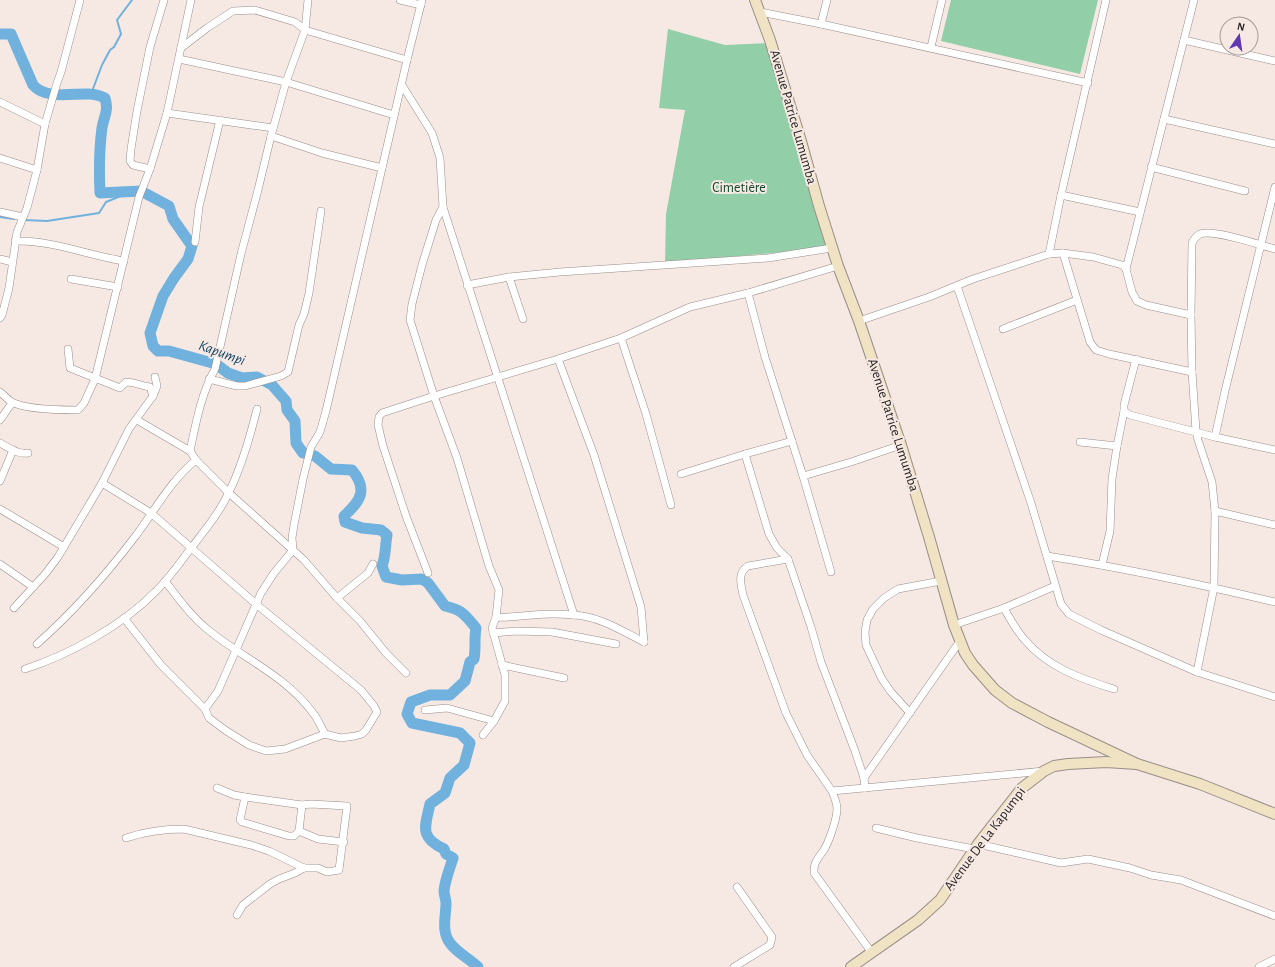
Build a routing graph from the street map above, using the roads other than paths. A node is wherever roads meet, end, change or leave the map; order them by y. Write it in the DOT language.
graph roads {
  1 [pos="80,0"];
  2 [pos="164,0"];
  3 [pos="191,0"];
  4 [pos="308,0"];
  5 [pos="400,0"];
  6 [pos="755,0"];
  7 [pos="827,0"];
  8 [pos="942,0"];
  9 [pos="1106,0"];
  10 [pos="1194,0"];
  11 [pos="422,2"];
  12 [pos="760,12"];
  13 [pos="821,24"];
  14 [pos="304,30"];
  15 [pos="1184,40"];
  16 [pos="182,48"];
  17 [pos="931,48"];
  18 [pos="179,59"];
  19 [pos="407,60"];
  20 [pos="1275,61"];
  21 [pos="286,82"];
  22 [pos="1088,83"];
  23 [pos="402,85"];
  24 [pos="0,102"];
  25 [pos="166,113"];
  26 [pos="394,115"];
  27 [pos="1164,119"];
  28 [pos="220,120"];
  29 [pos="45,124"];
  30 [pos="273,128"];
  31 [pos="271,136"];
  32 [pos="1275,144"];
  33 [pos="0,161"];
  34 [pos="1151,167"];
  35 [pos="382,168"];
  36 [pos="150,169"];
  37 [pos="37,170"];
  38 [pos="1275,187"];
  39 [pos="1245,191"];
  40 [pos="1061,194"];
  41 [pos="443,207"];
  42 [pos="321,211"];
  43 [pos="0,212"];
  44 [pos="1140,212"];
  45 [pos="23,217"];
  46 [pos="15,241"];
  47 [pos="195,242"];
  48 [pos="1261,245"];
  49 [pos="832,248"];
  50 [pos="1275,249"];
  51 [pos="1063,253"];
  52 [pos="1048,254"];
  53 [pos="0,259"];
  54 [pos="124,261"];
  55 [pos="12,262"];
  56 [pos="838,266"];
  57 [pos="1126,269"];
  58 [pos="509,277"];
  59 [pos="71,279"];
  60 [pos="467,285"];
  61 [pos="957,286"];
  62 [pos="118,287"];
  63 [pos="748,293"];
  64 [pos="1077,300"];
  65 [pos="1191,315"];
  66 [pos="0,318"];
  67 [pos="523,319"];
  68 [pos="859,320"];
  69 [pos="1003,329"];
  70 [pos="621,338"];
  71 [pos="68,349"];
  72 [pos="558,359"];
  73 [pos="1136,359"];
  74 [pos="1192,372"];
  75 [pos="155,377"];
  76 [pos="497,377"];
  77 [pos="95,379"];
  78 [pos="209,379"];
  79 [pos="0,392"];
  80 [pos="153,396"];
  81 [pos="434,396"];
  82 [pos="12,403"];
  83 [pos="257,409"];
  84 [pos="1124,411"];
  85 [pos="0,420"];
  86 [pos="137,420"];
  87 [pos="1196,431"];
  88 [pos="1216,437"];
  89 [pos="792,441"];
  90 [pos="1080,442"];
  91 [pos="0,443"];
  92 [pos="901,445"];
  93 [pos="1117,446"];
  94 [pos="13,450"];
  95 [pos="1275,450"];
  96 [pos="190,451"];
  97 [pos="28,453"];
  98 [pos="745,454"];
  99 [pos="196,460"];
  100 [pos="681,474"];
  101 [pos="803,476"];
  102 [pos="0,482"];
  103 [pos="102,483"];
  104 [pos="229,493"];
  105 [pos="671,505"];
  106 [pos="0,508"];
  107 [pos="1215,511"];
  108 [pos="151,513"];
  109 [pos="1275,525"];
  110 [pos="64,547"];
  111 [pos="191,548"];
  112 [pos="293,550"];
  113 [pos="1047,556"];
  114 [pos="788,559"];
  115 [pos="0,564"];
  116 [pos="373,564"];
  117 [pos="1102,565"];
  118 [pos="831,572"];
  119 [pos="428,573"];
  120 [pos="165,581"];
  121 [pos="941,581"];
  122 [pos="1055,586"];
  123 [pos="1214,587"];
  124 [pos="33,588"];
  125 [pos="336,598"];
  126 [pos="1275,602"];
  127 [pos="256,604"];
  128 [pos="14,608"];
  129 [pos="1004,608"];
  130 [pos="574,615"];
  131 [pos="124,618"];
  132 [pos="496,618"];
  133 [pos="954,625"];
  134 [pos="494,633"];
  135 [pos="960,641"];
  136 [pos="37,644"];
  137 [pos="616,644"];
  138 [pos="236,650"];
  139 [pos="502,665"];
  140 [pos="25,669"];
  141 [pos="1197,672"];
  142 [pos="406,673"];
  143 [pos="564,678"];
  144 [pos="1114,689"];
  145 [pos="1275,697"];
  146 [pos="205,709"];
  147 [pos="425,710"];
  148 [pos="910,713"];
  149 [pos="494,721"];
  150 [pos="324,734"];
  151 [pos="483,735"];
  152 [pos="1137,764"];
  153 [pos="1044,771"];
  154 [pos="864,778"];
  155 [pos="217,788"];
  156 [pos="865,788"];
  157 [pos="832,791"];
  158 [pos="245,797"];
  159 [pos="302,805"];
  160 [pos="1275,814"];
  161 [pos="876,828"];
  162 [pos="299,831"];
  163 [pos="126,838"];
  164 [pos="344,842"];
  165 [pos="976,847"];
  166 [pos="304,868"];
  167 [pos="737,887"];
  168 [pos="237,915"];
  169 [pos="1275,916"];
  170 [pos="872,953"];
  171 [pos="1275,959"];
  172 [pos="738,966"];
  173 [pos="851,967"];
  174 [pos="1259,967"];
  1 -- 29 [label="street"];
  2 -- 36 [label="street"];
  3 -- 16 [label="street"];
  4 -- 14 [label="street"];
  5 -- 11 [label="street"];
  6 -- 12 [label="street, Avenue Patrice Lumumba"];
  7 -- 13 [label="street"];
  8 -- 17 [label="street"];
  9 -- 22 [label="street"];
  10 -- 15 [label="street"];
  11 -- 19 [label="street"];
  12 -- 13 [label="street"];
  12 -- 49 [label="street, Avenue Patrice Lumumba"];
  13 -- 17 [label="street"];
  14 -- 16 [label="street"];
  14 -- 19 [label="street"];
  14 -- 21 [label="street"];
  15 -- 20 [label="street"];
  15 -- 27 [label="street"];
  16 -- 18 [label="street"];
  17 -- 22 [label="street"];
  18 -- 21 [label="street"];
  18 -- 25 [label="street"];
  19 -- 23 [label="street"];
  21 -- 26 [label="street"];
  21 -- 30 [label="street"];
  22 -- 40 [label="street"];
  23 -- 26 [label="street"];
  23 -- 41 [label="street"];
  24 -- 29 [label="street"];
  25 -- 28 [label="street"];
  25 -- 36 [label="street"];
  26 -- 35 [label="street"];
  27 -- 32 [label="street"];
  27 -- 34 [label="street"];
  28 -- 30 [label="street"];
  28 -- 47 [label="street"];
  29 -- 37 [label="street"];
  30 -- 31 [label="street"];
  31 -- 35 [label="street"];
  31 -- 78 [label="street"];
  33 -- 37 [label="street"];
  34 -- 39 [label="street"];
  34 -- 44 [label="street"];
  35 -- 112 [label="street"];
  36 -- 54 [label="street"];
  37 -- 45 [label="street"];
  38 -- 48 [label="street"];
  40 -- 44 [label="street"];
  40 -- 52 [label="street"];
  41 -- 60 [label="street"];
  41 -- 81 [label="street"];
  42 -- 78 [label="street"];
  43 -- 45 [label="street"];
  44 -- 57 [label="street"];
  45 -- 46 [label="street"];
  46 -- 54 [label="street"];
  46 -- 55 [label="street"];
  48 -- 50 [label="street"];
  48 -- 65 [label="street"];
  48 -- 88 [label="street"];
  49 -- 56 [label="street, Avenue Patrice Lumumba"];
  49 -- 58 [label="street"];
  51 -- 52 [label="street"];
  51 -- 57 [label="street"];
  51 -- 64 [label="street"];
  52 -- 61 [label="street"];
  53 -- 55 [label="street"];
  54 -- 62 [label="street"];
  55 -- 66 [label="street"];
  56 -- 63 [label="street"];
  56 -- 68 [label="street, Avenue Patrice Lumumba"];
  57 -- 65 [label="street"];
  58 -- 60 [label="street"];
  58 -- 67 [label="street"];
  59 -- 62 [label="street"];
  60 -- 76 [label="street"];
  61 -- 68 [label="street"];
  61 -- 113 [label="street"];
  62 -- 77 [label="street"];
  63 -- 70 [label="street"];
  63 -- 89 [label="street"];
  64 -- 69 [label="street"];
  64 -- 73 [label="street"];
  65 -- 74 [label="street"];
  68 -- 92 [label="street, Avenue Patrice Lumumba"];
  70 -- 72 [label="street"];
  70 -- 105 [label="street"];
  71 -- 77 [label="street"];
  72 -- 76 [label="street"];
  72 -- 130 [label="street"];
  73 -- 74 [label="street"];
  73 -- 84 [label="street"];
  74 -- 87 [label="street"];
  75 -- 80 [label="street"];
  76 -- 81 [label="street"];
  76 -- 130 [label="street"];
  77 -- 80 [label="street"];
  77 -- 82 [label="street"];
  78 -- 96 [label="street"];
  79 -- 82 [label="street"];
  80 -- 86 [label="street"];
  81 -- 119 [label="street"];
  81 -- 132 [label="street"];
  82 -- 85 [label="street"];
  83 -- 104 [label="street"];
  84 -- 87 [label="street"];
  84 -- 93 [label="street"];
  86 -- 96 [label="street"];
  86 -- 103 [label="street"];
  87 -- 88 [label="street"];
  87 -- 107 [label="street"];
  88 -- 95 [label="street"];
  89 -- 98 [label="street"];
  89 -- 101 [label="street"];
  90 -- 93 [label="street"];
  91 -- 94 [label="street"];
  92 -- 101 [label="street"];
  92 -- 121 [label="street, Avenue Patrice Lumumba"];
  93 -- 117 [label="street"];
  94 -- 97 [label="street"];
  94 -- 102 [label="street"];
  96 -- 99 [label="street"];
  98 -- 100 [label="street"];
  98 -- 114 [label="street"];
  99 -- 104 [label="street"];
  99 -- 108 [label="street"];
  101 -- 118 [label="street"];
  103 -- 108 [label="street"];
  103 -- 110 [label="street"];
  104 -- 111 [label="street"];
  104 -- 112 [label="street"];
  106 -- 110 [label="street"];
  107 -- 109 [label="street"];
  107 -- 123 [label="street"];
  108 -- 111 [label="street"];
  108 -- 136 [label="street"];
  110 -- 124 [label="street"];
  111 -- 120 [label="street"];
  111 -- 127 [label="street"];
  112 -- 125 [label="street"];
  112 -- 127 [label="street"];
  113 -- 117 [label="street"];
  113 -- 122 [label="street"];
  114 -- 154 [label="street"];
  114 -- 157 [label="street"];
  115 -- 124 [label="street"];
  116 -- 125 [label="street"];
  117 -- 123 [label="street"];
  120 -- 131 [label="street"];
  120 -- 138 [label="street"];
  121 -- 133 [label="street, Avenue Patrice Lumumba"];
  121 -- 148 [label="street"];
  122 -- 129 [label="street"];
  122 -- 141 [label="street"];
  123 -- 126 [label="street"];
  123 -- 141 [label="street"];
  124 -- 128 [label="street"];
  125 -- 142 [label="street"];
  127 -- 138 [label="street"];
  127 -- 150 [label="street"];
  129 -- 133 [label="street"];
  129 -- 144 [label="street"];
  130 -- 132 [label="street"];
  131 -- 140 [label="street"];
  131 -- 146 [label="street"];
  132 -- 134 [label="street"];
  133 -- 135 [label="street, Avenue Patrice Lumumba"];
  134 -- 137 [label="street"];
  134 -- 139 [label="street"];
  135 -- 148 [label="street"];
  135 -- 152 [label="street, Avenue Patrice Lumumba"];
  138 -- 146 [label="street"];
  138 -- 150 [label="street"];
  139 -- 143 [label="street"];
  139 -- 149 [label="street"];
  141 -- 145 [label="street"];
  146 -- 150 [label="street"];
  147 -- 149 [label="street"];
  148 -- 154 [label="street"];
  149 -- 151 [label="street"];
  152 -- 153 [label="street, Avenue De La Kapumpi"];
  152 -- 160 [label="street, Avenue De La Kapumpi"];
  153 -- 156 [label="street"];
  153 -- 165 [label="street, Avenue De La Kapumpi"];
  154 -- 156 [label="street"];
  155 -- 158 [label="street"];
  156 -- 157 [label="street"];
  157 -- 170 [label="street"];
  158 -- 159 [label="street"];
  158 -- 162 [label="street"];
  159 -- 162 [label="street"];
  159 -- 164 [label="street"];
  161 -- 165 [label="street"];
  162 -- 164 [label="street"];
  163 -- 166 [label="street"];
  164 -- 166 [label="street"];
  165 -- 169 [label="street"];
  165 -- 170 [label="street, Avenue De La Kapumpi"];
  166 -- 168 [label="street"];
  167 -- 172 [label="street"];
  170 -- 173 [label="street, Avenue De La Kapumpi"];
  171 -- 174 [label="street"];
}
